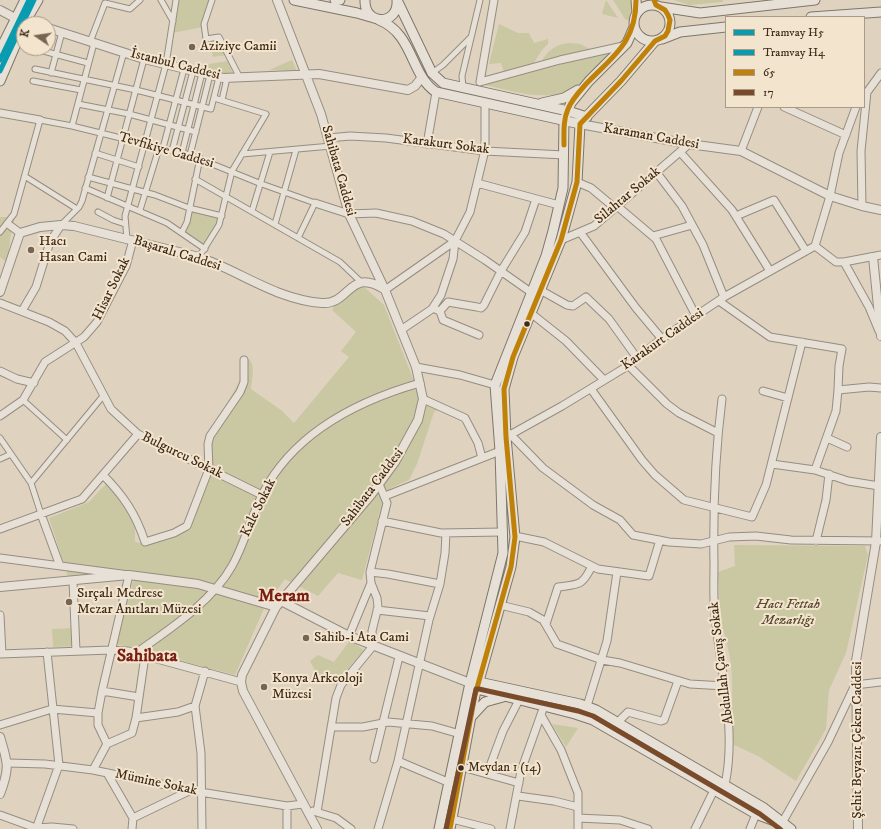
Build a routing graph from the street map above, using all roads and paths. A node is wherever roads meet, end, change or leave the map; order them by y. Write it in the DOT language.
graph roads {
  1 [pos="25,0"];
  2 [pos="38,0"];
  3 [pos="140,0"];
  4 [pos="161,0"];
  5 [pos="176,0"];
  6 [pos="212,0"];
  7 [pos="277,0"];
  8 [pos="294,0"];
  9 [pos="335,0"];
  10 [pos="340,0"];
  11 [pos="365,0"];
  12 [pos="397,0"];
  13 [pos="480,0"];
  14 [pos="494,0"];
  15 [pos="636,0"];
  16 [pos="815,0"];
  17 [pos="103,1"];
  18 [pos="657,4"];
  19 [pos="0,10"];
  20 [pos="881,12"];
  21 [pos="637,13"];
  22 [pos="29,16"];
  23 [pos="825,16"];
  24 [pos="15,18"];
  25 [pos="376,19"];
  26 [pos="173,21"];
  27 [pos="634,27"];
  28 [pos="725,27"];
  29 [pos="56,30"];
  30 [pos="62,32"];
  31 [pos="471,36"];
  32 [pos="658,40"];
  33 [pos="92,42"];
  34 [pos="16,44"];
  35 [pos="623,46"];
  36 [pos="0,50"];
  37 [pos="56,52"];
  38 [pos="124,52"];
  39 [pos="56,55"];
  40 [pos="55,56"];
  41 [pos="144,59"];
  42 [pos="88,63"];
  43 [pos="166,64"];
  44 [pos="35,69"];
  45 [pos="184,69"];
  46 [pos="193,71"];
  47 [pos="51,73"];
  48 [pos="432,73"];
  49 [pos="881,73"];
  50 [pos="206,74"];
  51 [pos="305,74"];
  52 [pos="422,77"];
  53 [pos="223,78"];
  54 [pos="240,78"];
  55 [pos="84,79"];
  56 [pos="33,81"];
  57 [pos="0,82"];
  58 [pos="114,85"];
  59 [pos="584,87"];
  60 [pos="463,88"];
  61 [pos="82,90"];
  62 [pos="136,90"];
  63 [pos="436,92"];
  64 [pos="866,94"];
  65 [pos="158,95"];
  66 [pos="214,98"];
  67 [pos="176,100"];
  68 [pos="222,100"];
  69 [pos="185,102"];
  70 [pos="485,103"];
  71 [pos="78,104"];
  72 [pos="194,104"];
  73 [pos="537,104"];
  74 [pos="865,105"];
  75 [pos="202,107"];
  76 [pos="758,108"];
  77 [pos="786,108"];
  78 [pos="856,108"];
  79 [pos="865,108"];
  80 [pos="107,109"];
  81 [pos="568,111"];
  82 [pos="0,114"];
  83 [pos="129,114"];
  84 [pos="586,117"];
  85 [pos="40,120"];
  86 [pos="152,120"];
  87 [pos="564,120"];
  88 [pos="580,124"];
  89 [pos="169,125"];
  90 [pos="72,126"];
  91 [pos="179,127"];
  92 [pos="187,129"];
  93 [pos="196,132"];
  94 [pos="100,133"];
  95 [pos="846,135"];
  96 [pos="123,139"];
  97 [pos="329,142"];
  98 [pos="427,144"];
  99 [pos="689,144"];
  100 [pos="145,145"];
  101 [pos="161,148"];
  102 [pos="296,150"];
  103 [pos="172,151"];
  104 [pos="485,151"];
  105 [pos="741,151"];
  106 [pos="270,152"];
  107 [pos="680,152"];
  108 [pos="95,153"];
  109 [pos="182,153"];
  110 [pos="242,154"];
  111 [pos="564,154"];
  112 [pos="190,155"];
  113 [pos="200,158"];
  114 [pos="117,160"];
  115 [pos="139,167"];
  116 [pos="232,171"];
  117 [pos="657,173"];
  118 [pos="26,177"];
  119 [pos="88,177"];
  120 [pos="196,179"];
  121 [pos="577,182"];
  122 [pos="110,183"];
  123 [pos="259,183"];
  124 [pos="477,183"];
  125 [pos="85,188"];
  126 [pos="132,189"];
  127 [pos="144,193"];
  128 [pos="285,193"];
  129 [pos="830,196"];
  130 [pos="226,197"];
  131 [pos="107,198"];
  132 [pos="536,198"];
  133 [pos="315,203"];
  134 [pos="559,205"];
  135 [pos="128,206"];
  136 [pos="862,206"];
  137 [pos="616,207"];
  138 [pos="189,208"];
  139 [pos="77,209"];
  140 [pos="140,210"];
  141 [pos="881,210"];
  142 [pos="252,211"];
  143 [pos="98,212"];
  144 [pos="349,214"];
  145 [pos="222,216"];
  146 [pos="736,216"];
  147 [pos="8,224"];
  148 [pos="125,224"];
  149 [pos="275,224"];
  150 [pos="61,225"];
  151 [pos="692,225"];
  152 [pos="0,232"];
  153 [pos="182,232"];
  154 [pos="580,232"];
  155 [pos="20,233"];
  156 [pos="653,236"];
  157 [pos="298,238"];
  158 [pos="130,239"];
  159 [pos="561,240"];
  160 [pos="455,241"];
  161 [pos="815,246"];
  162 [pos="204,249"];
  163 [pos="806,251"];
  164 [pos="877,256"];
  165 [pos="199,257"];
  166 [pos="844,262"];
  167 [pos="501,271"];
  168 [pos="770,271"];
  169 [pos="361,282"];
  170 [pos="384,290"];
  171 [pos="542,290"];
  172 [pos="0,292"];
  173 [pos="532,293"];
  174 [pos="721,299"];
  175 [pos="0,303"];
  176 [pos="436,310"];
  177 [pos="22,311"];
  178 [pos="532,314"];
  179 [pos="696,316"];
  180 [pos="401,330"];
  181 [pos="479,335"];
  182 [pos="881,336"];
  183 [pos="662,339"];
  184 [pos="76,342"];
  185 [pos="802,342"];
  186 [pos="637,358"];
  187 [pos="244,360"];
  188 [pos="628,365"];
  189 [pos="416,367"];
  190 [pos="0,371"];
  191 [pos="604,380"];
  192 [pos="420,382"];
  193 [pos="34,383"];
  194 [pos="495,385"];
  195 [pos="881,388"];
  196 [pos="591,389"];
  197 [pos="838,390"];
  198 [pos="763,391"];
  199 [pos="103,396"];
  200 [pos="788,398"];
  201 [pos="423,399"];
  202 [pos="722,399"];
  203 [pos="23,400"];
  204 [pos="0,416"];
  205 [pos="718,433"];
  206 [pos="138,434"];
  207 [pos="508,435"];
  208 [pos="881,437"];
  209 [pos="0,438"];
  210 [pos="827,438"];
  211 [pos="67,440"];
  212 [pos="848,447"];
  213 [pos="500,451"];
  214 [pos="11,454"];
  215 [pos="482,458"];
  216 [pos="0,459"];
  217 [pos="772,464"];
  218 [pos="208,469"];
  219 [pos="815,470"];
  220 [pos="829,474"];
  221 [pos="103,475"];
  222 [pos="31,483"];
  223 [pos="379,484"];
  224 [pos="878,486"];
  225 [pos="262,495"];
  226 [pos="385,496"];
  227 [pos="714,507"];
  228 [pos="41,514"];
  229 [pos="382,521"];
  230 [pos="0,529"];
  231 [pos="503,532"];
  232 [pos="446,533"];
  233 [pos="515,536"];
  234 [pos="660,540"];
  235 [pos="713,540"];
  236 [pos="816,541"];
  237 [pos="879,542"];
  238 [pos="0,558"];
  239 [pos="60,566"];
  240 [pos="592,566"];
  241 [pos="370,572"];
  242 [pos="617,572"];
  243 [pos="129,575"];
  244 [pos="73,581"];
  245 [pos="371,583"];
  246 [pos="440,584"];
  247 [pos="0,587"];
  248 [pos="215,588"];
  249 [pos="279,604"];
  250 [pos="500,605"];
  251 [pos="378,610"];
  252 [pos="0,615"];
  253 [pos="430,616"];
  254 [pos="546,624"];
  255 [pos="349,636"];
  256 [pos="373,646"];
  257 [pos="111,650"];
  258 [pos="47,652"];
  259 [pos="76,652"];
  260 [pos="136,653"];
  261 [pos="1,654"];
  262 [pos="146,656"];
  263 [pos="399,657"];
  264 [pos="602,660"];
  265 [pos="420,664"];
  266 [pos="205,671"];
  267 [pos="678,680"];
  268 [pos="241,682"];
  269 [pos="881,682"];
  270 [pos="475,685"];
  271 [pos="855,685"];
  272 [pos="725,686"];
  273 [pos="102,690"];
  274 [pos="139,697"];
  275 [pos="507,697"];
  276 [pos="519,700"];
  277 [pos="195,706"];
  278 [pos="586,706"];
  279 [pos="52,709"];
  280 [pos="542,710"];
  281 [pos="98,713"];
  282 [pos="471,717"];
  283 [pos="136,718"];
  284 [pos="618,722"];
  285 [pos="384,723"];
  286 [pos="407,723"];
  287 [pos="0,725"];
  288 [pos="331,727"];
  289 [pos="460,734"];
  290 [pos="0,737"];
  291 [pos="107,744"];
  292 [pos="374,759"];
  293 [pos="398,762"];
  294 [pos="8,763"];
  295 [pos="58,765"];
  296 [pos="462,767"];
  297 [pos="93,770"];
  298 [pos="107,773"];
  299 [pos="487,774"];
  300 [pos="450,783"];
  301 [pos="519,783"];
  302 [pos="725,785"];
  303 [pos="191,790"];
  304 [pos="714,790"];
  305 [pos="200,792"];
  306 [pos="0,794"];
  307 [pos="518,796"];
  308 [pos="287,806"];
  309 [pos="305,807"];
  310 [pos="578,807"];
  311 [pos="317,812"];
  312 [pos="756,814"];
  313 [pos="0,815"];
  314 [pos="133,818"];
  315 [pos="578,818"];
  316 [pos="452,819"];
  317 [pos="787,827"];
  318 [pos="36,828"];
  319 [pos="73,829"];
  320 [pos="132,829"];
  321 [pos="202,829"];
  322 [pos="287,829"];
  323 [pos="317,829"];
  324 [pos="351,829"];
  325 [pos="378,829"];
  326 [pos="439,829"];
  327 [pos="450,829"];
  328 [pos="491,829"];
  329 [pos="510,829"];
  330 [pos="578,829"];
  331 [pos="648,829"];
  332 [pos="695,829"];
  333 [pos="750,829"];
  334 [pos="858,829"];
  1 -- 24 [label="main road"];
  2 -- 22 [label="main road"];
  3 -- 17 [label="street"];
  4 -- 26 [label="street"];
  5 -- 26 [label="street"];
  6 -- 54 [label="street"];
  7 -- 51 [label="street, Sahibata Caddesi"];
  8 -- 25 [label="main road"];
  9 -- 10 [label="main road"];
  11 -- 25 [label="main road"];
  12 -- 25 [label="main road"];
  12 -- 48 [label="main road"];
  13 -- 31 [label="street"];
  14 -- 35 [label="street"];
  15 -- 21 [label="main road"];
  16 -- 18 [label="main road"];
  17 -- 33 [label="street"];
  18 -- 21 [label="main road"];
  18 -- 32 [label="main road"];
  19 -- 24 [label="street"];
  20 -- 23 [label="main road"];
  21 -- 27 [label="main road"];
  24 -- 36 [label="main road"];
  25 -- 52 [label="main road"];
  26 -- 43 [label="street"];
  27 -- 32 [label="main road"];
  27 -- 35 [label="main road"];
  28 -- 32 [label="main road"];
  29 -- 30 [label="street, İstanbul Caddesi"];
  30 -- 33 [label="street, İstanbul Caddesi"];
  30 -- 37 [label="street"];
  31 -- 48 [label="street"];
  31 -- 60 [label="street"];
  32 -- 84 [label="main road"];
  33 -- 38 [label="street, İstanbul Caddesi"];
  33 -- 42 [label="street"];
  34 -- 57 [label="main road"];
  35 -- 59 [label="main road"];
  38 -- 41 [label="street, İstanbul Caddesi"];
  38 -- 58 [label="street"];
  39 -- 42 [label="street"];
  40 -- 47 [label="street"];
  41 -- 43 [label="street, İstanbul Caddesi"];
  41 -- 62 [label="street"];
  42 -- 55 [label="street"];
  43 -- 45 [label="street, İstanbul Caddesi"];
  43 -- 65 [label="street"];
  44 -- 47 [label="street"];
  45 -- 46 [label="street, İstanbul Caddesi"];
  45 -- 67 [label="street"];
  46 -- 50 [label="street, İstanbul Caddesi"];
  46 -- 69 [label="street"];
  47 -- 55 [label="street"];
  48 -- 60 [label="main road, Karaman Caddesi"];
  49 -- 64 [label="street"];
  50 -- 53 [label="street, İstanbul Caddesi"];
  50 -- 72 [label="street"];
  50 -- 75 [label="street"];
  51 -- 52 [label="street"];
  51 -- 54 [label="street, İstanbul Caddesi"];
  51 -- 97 [label="street, Sahibata Caddesi"];
  52 -- 63 [label="main road"];
  53 -- 54 [label="street, İstanbul Caddesi"];
  53 -- 66 [label="street"];
  53 -- 68 [label="street"];
  55 -- 58 [label="street"];
  55 -- 61 [label="street"];
  56 -- 61 [label="street"];
  58 -- 62 [label="street"];
  58 -- 80 [label="street"];
  59 -- 73 [label="main road"];
  59 -- 81 [label="main road"];
  60 -- 73 [label="main road, Karaman Caddesi"];
  61 -- 71 [label="street"];
  62 -- 65 [label="street"];
  62 -- 83 [label="street"];
  63 -- 70 [label="main road, Karaman Caddesi"];
  63 -- 98 [label="street"];
  64 -- 74 [label="street"];
  65 -- 67 [label="street"];
  65 -- 86 [label="street"];
  66 -- 68 [label="street"];
  66 -- 75 [label="street"];
  67 -- 69 [label="street"];
  67 -- 89 [label="street"];
  68 -- 110 [label="street"];
  69 -- 72 [label="street"];
  69 -- 91 [label="street"];
  70 -- 87 [label="main road, Karaman Caddesi"];
  70 -- 104 [label="street"];
  71 -- 80 [label="street"];
  71 -- 90 [label="street"];
  72 -- 75 [label="street"];
  72 -- 92 [label="street"];
  73 -- 81 [label="main road, Karaman Caddesi"];
  75 -- 93 [label="street"];
  76 -- 105 [label="street"];
  77 -- 95 [label="street"];
  78 -- 95 [label="street"];
  79 -- 136 [label="street"];
  80 -- 83 [label="street"];
  80 -- 94 [label="street"];
  81 -- 84 [label="main road, Karaman Caddesi"];
  81 -- 87 [label="main road"];
  82 -- 85 [label="street, Tevfikiye Caddesi"];
  83 -- 86 [label="street"];
  83 -- 96 [label="street"];
  84 -- 88 [label="main road"];
  85 -- 90 [label="street, Tevfikiye Caddesi"];
  85 -- 118 [label="street"];
  86 -- 89 [label="street"];
  86 -- 100 [label="street"];
  87 -- 88 [label="main road, Karaman Caddesi"];
  87 -- 111 [label="main road"];
  88 -- 99 [label="street, Karaman Caddesi"];
  88 -- 121 [label="main road"];
  89 -- 91 [label="street"];
  89 -- 101 [label="street"];
  90 -- 94 [label="street, Tevfikiye Caddesi"];
  91 -- 92 [label="street"];
  91 -- 103 [label="street"];
  92 -- 93 [label="street"];
  92 -- 109 [label="street"];
  93 -- 112 [label="street"];
  94 -- 96 [label="street, Tevfikiye Caddesi"];
  94 -- 108 [label="street"];
  95 -- 129 [label="street"];
  96 -- 100 [label="street, Tevfikiye Caddesi"];
  96 -- 114 [label="street"];
  97 -- 98 [label="street, Karakurt Sokak"];
  97 -- 102 [label="street"];
  97 -- 144 [label="street, Sahibata Caddesi"];
  98 -- 104 [label="street, Karakurt Sokak"];
  99 -- 105 [label="street, Karaman Caddesi"];
  99 -- 107 [label="street, Silahtar Sokak"];
  100 -- 101 [label="street, Tevfikiye Caddesi"];
  100 -- 115 [label="street"];
  101 -- 103 [label="street, Tevfikiye Caddesi"];
  101 -- 127 [label="street"];
  102 -- 106 [label="street"];
  102 -- 128 [label="street"];
  103 -- 109 [label="street, Tevfikiye Caddesi"];
  104 -- 111 [label="street, Karakurt Sokak"];
  104 -- 124 [label="street"];
  105 -- 129 [label="street, Karaman Caddesi"];
  106 -- 110 [label="street"];
  106 -- 123 [label="street"];
  107 -- 117 [label="street, Silahtar Sokak"];
  107 -- 146 [label="street"];
  108 -- 114 [label="street"];
  108 -- 119 [label="street"];
  109 -- 112 [label="street, Tevfikiye Caddesi"];
  110 -- 116 [label="street"];
  111 -- 134 [label="main road"];
  112 -- 113 [label="street, Tevfikiye Caddesi"];
  113 -- 116 [label="street, Tevfikiye Caddesi"];
  113 -- 120 [label="street"];
  114 -- 115 [label="street"];
  114 -- 122 [label="street"];
  115 -- 126 [label="street"];
  116 -- 123 [label="street, Tevfikiye Caddesi"];
  116 -- 130 [label="street"];
  117 -- 137 [label="street, Silahtar Sokak"];
  117 -- 151 [label="street"];
  118 -- 139 [label="street"];
  118 -- 147 [label="street"];
  119 -- 122 [label="street"];
  119 -- 125 [label="street"];
  120 -- 130 [label="street"];
  120 -- 138 [label="street"];
  121 -- 137 [label="street"];
  121 -- 159 [label="main road"];
  122 -- 126 [label="street"];
  122 -- 131 [label="street"];
  123 -- 128 [label="street, Tevfikiye Caddesi"];
  123 -- 142 [label="street"];
  124 -- 132 [label="street"];
  124 -- 160 [label="street"];
  125 -- 131 [label="street"];
  125 -- 139 [label="street"];
  126 -- 127 [label="street"];
  126 -- 135 [label="street"];
  127 -- 138 [label="street"];
  127 -- 140 [label="street"];
  128 -- 133 [label="street, Tevfikiye Caddesi"];
  128 -- 149 [label="street"];
  129 -- 136 [label="street, Karaman Caddesi"];
  129 -- 161 [label="street"];
  130 -- 142 [label="street"];
  130 -- 145 [label="street"];
  131 -- 135 [label="street"];
  132 -- 134 [label="street"];
  132 -- 167 [label="street"];
  133 -- 144 [label="street, Tevfikiye Caddesi"];
  133 -- 157 [label="street"];
  134 -- 173 [label="main road"];
  135 -- 140 [label="street"];
  135 -- 148 [label="street"];
  136 -- 141 [label="street, Karaman Caddesi"];
  137 -- 154 [label="street, Silahtar Sokak"];
  137 -- 156 [label="street"];
  138 -- 145 [label="street"];
  138 -- 153 [label="street"];
  139 -- 150 [label="street"];
  140 -- 153 [label="street"];
  142 -- 149 [label="street"];
  143 -- 148 [label="street"];
  144 -- 160 [label="street"];
  144 -- 170 [label="street, Sahibata Caddesi"];
  145 -- 162 [label="street"];
  146 -- 163 [label="street"];
  146 -- 168 [label="street"];
  147 -- 152 [label="street"];
  147 -- 155 [label="street"];
  148 -- 158 [label="street"];
  149 -- 157 [label="street"];
  150 -- 155 [label="street, Başaralı Caddesi"];
  150 -- 158 [label="street, Başaralı Caddesi"];
  150 -- 177 [label="street"];
  151 -- 156 [label="street"];
  151 -- 174 [label="street"];
  153 -- 162 [label="street"];
  154 -- 159 [label="street, Silahtar Sokak"];
  154 -- 183 [label="street"];
  155 -- 172 [label="street"];
  156 -- 179 [label="street"];
  157 -- 169 [label="street"];
  158 -- 165 [label="street, Başaralı Caddesi"];
  158 -- 184 [label="street, Hisar Sokak"];
  159 -- 171 [label="main road"];
  160 -- 167 [label="street"];
  160 -- 170 [label="street"];
  160 -- 176 [label="street"];
  161 -- 163 [label="street, Karakurt Caddesi"];
  161 -- 166 [label="street"];
  162 -- 165 [label="street"];
  163 -- 168 [label="street, Karakurt Caddesi"];
  164 -- 166 [label="street"];
  164 -- 182 [label="street"];
  165 -- 169 [label="street, Başaralı Caddesi"];
  166 -- 182 [label="street"];
  167 -- 173 [label="street"];
  167 -- 176 [label="street"];
  168 -- 174 [label="street, Karakurt Caddesi"];
  169 -- 170 [label="street"];
  170 -- 180 [label="street, Sahibata Caddesi"];
  171 -- 178 [label="main road"];
  171 -- 186 [label="street"];
  173 -- 194 [label="main road"];
  174 -- 179 [label="street, Karakurt Caddesi"];
  174 -- 185 [label="street"];
  175 -- 177 [label="street"];
  176 -- 180 [label="street"];
  176 -- 181 [label="street"];
  177 -- 184 [label="street"];
  178 -- 191 [label="street"];
  178 -- 207 [label="main road"];
  179 -- 183 [label="street, Karakurt Caddesi"];
  180 -- 189 [label="street, Sahibata Caddesi"];
  183 -- 186 [label="street, Karakurt Caddesi"];
  184 -- 193 [label="street, Hisar Sokak"];
  184 -- 199 [label="street, Bulgurcu Sokak"];
  185 -- 197 [label="street"];
  185 -- 200 [label="street"];
  186 -- 188 [label="street, Karakurt Caddesi"];
  187 -- 218 [label="street"];
  188 -- 191 [label="street, Karakurt Caddesi"];
  188 -- 205 [label="street"];
  189 -- 192 [label="street, Sahibata Caddesi"];
  189 -- 194 [label="street"];
  190 -- 193 [label="street"];
  191 -- 196 [label="street, Karakurt Caddesi"];
  192 -- 201 [label="street, Sahibata Caddesi"];
  192 -- 225 [label="street, Kale Sokak"];
  193 -- 203 [label="street, Hisar Sokak"];
  194 -- 213 [label="main road"];
  195 -- 197 [label="street"];
  196 -- 207 [label="street, Karakurt Caddesi"];
  196 -- 227 [label="street"];
  197 -- 210 [label="street"];
  198 -- 200 [label="street"];
  199 -- 206 [label="street, Bulgurcu Sokak"];
  199 -- 211 [label="street"];
  200 -- 217 [label="street"];
  201 -- 215 [label="street"];
  201 -- 223 [label="street, Sahibata Caddesi"];
  202 -- 205 [label="street, Abdullah Çavuş Sokak"];
  203 -- 204 [label="street, Hisar Sokak"];
  203 -- 211 [label="street"];
  205 -- 227 [label="street, Abdullah Çavuş Sokak"];
  206 -- 218 [label="street, Bulgurcu Sokak"];
  206 -- 221 [label="street"];
  207 -- 233 [label="main road"];
  207 -- 234 [label="street"];
  208 -- 224 [label="street, Şehit Beyazıt Çeken Caddesi"];
  209 -- 214 [label="street"];
  210 -- 212 [label="street"];
  210 -- 219 [label="street"];
  211 -- 222 [label="street"];
  213 -- 215 [label="street"];
  213 -- 231 [label="main road"];
  214 -- 216 [label="street"];
  214 -- 222 [label="street"];
  215 -- 226 [label="street"];
  217 -- 219 [label="street"];
  217 -- 227 [label="street"];
  218 -- 221 [label="street"];
  218 -- 225 [label="street, Bulgurcu Sokak"];
  219 -- 220 [label="street"];
  220 -- 224 [label="street"];
  220 -- 236 [label="street"];
  221 -- 228 [label="street"];
  222 -- 228 [label="street"];
  223 -- 226 [label="street"];
  223 -- 249 [label="street, Sahibata Caddesi"];
  224 -- 237 [label="street, Şehit Beyazıt Çeken Caddesi"];
  225 -- 248 [label="street, Kale Sokak"];
  226 -- 229 [label="street"];
  227 -- 235 [label="street, Abdullah Çavuş Sokak"];
  228 -- 230 [label="street"];
  228 -- 239 [label="street"];
  229 -- 232 [label="street"];
  229 -- 241 [label="street"];
  231 -- 232 [label="street"];
  231 -- 270 [label="main road"];
  232 -- 246 [label="street"];
  233 -- 240 [label="street"];
  233 -- 250 [label="main road"];
  234 -- 235 [label="street"];
  234 -- 242 [label="street"];
  235 -- 236 [label="street"];
  235 -- 272 [label="street, Abdullah Çavuş Sokak"];
  236 -- 237 [label="street"];
  237 -- 271 [label="street, Şehit Beyazıt Çeken Caddesi"];
  238 -- 239 [label="street"];
  239 -- 243 [label="street"];
  240 -- 242 [label="street"];
  240 -- 254 [label="street"];
  241 -- 245 [label="street"];
  241 -- 246 [label="street"];
  242 -- 264 [label="street"];
  243 -- 244 [label="street"];
  243 -- 248 [label="street"];
  243 -- 257 [label="street"];
  244 -- 247 [label="street"];
  244 -- 259 [label="street"];
  245 -- 251 [label="street"];
  245 -- 255 [label="street"];
  246 -- 253 [label="street"];
  248 -- 249 [label="street"];
  248 -- 260 [label="street, Kale Sokak"];
  249 -- 255 [label="street"];
  249 -- 268 [label="street, Sahibata Caddesi"];
  250 -- 254 [label="street"];
  250 -- 270 [label="main road"];
  251 -- 253 [label="street"];
  251 -- 256 [label="street"];
  252 -- 261 [label="street"];
  253 -- 265 [label="street"];
  254 -- 264 [label="street"];
  255 -- 256 [label="street"];
  256 -- 263 [label="street"];
  256 -- 288 [label="street"];
  257 -- 259 [label="street"];
  257 -- 260 [label="street"];
  257 -- 273 [label="street"];
  258 -- 259 [label="street"];
  258 -- 261 [label="street"];
  258 -- 279 [label="street"];
  260 -- 262 [label="street"];
  262 -- 266 [label="street"];
  262 -- 274 [label="street"];
  263 -- 265 [label="street"];
  263 -- 285 [label="street"];
  264 -- 267 [label="street"];
  264 -- 278 [label="street"];
  265 -- 270 [label="street"];
  265 -- 286 [label="street"];
  266 -- 268 [label="street"];
  266 -- 277 [label="street"];
  267 -- 272 [label="street"];
  267 -- 284 [label="street"];
  268 -- 309 [label="street"];
  269 -- 271 [label="street"];
  270 -- 275 [label="main road"];
  270 -- 278 [label="main road"];
  270 -- 282 [label="main road"];
  270 -- 289 [label="main road"];
  271 -- 317 [label="street"];
  271 -- 334 [label="street, Şehit Beyazıt Çeken Caddesi"];
  272 -- 302 [label="street, Abdullah Çavuş Sokak"];
  273 -- 274 [label="street"];
  273 -- 281 [label="street"];
  274 -- 283 [label="street"];
  275 -- 276 [label="main road"];
  275 -- 282 [label="main road"];
  276 -- 280 [label="main road"];
  276 -- 299 [label="street"];
  277 -- 283 [label="street"];
  277 -- 305 [label="street"];
  278 -- 284 [label="main road"];
  279 -- 281 [label="street"];
  279 -- 287 [label="street"];
  279 -- 295 [label="street"];
  280 -- 301 [label="street"];
  280 -- 304 [label="main road"];
  280 -- 310 [label="street"];
  281 -- 291 [label="street"];
  282 -- 296 [label="main road"];
  283 -- 291 [label="street"];
  284 -- 302 [label="main road"];
  285 -- 286 [label="street"];
  285 -- 288 [label="street"];
  285 -- 292 [label="street"];
  286 -- 289 [label="street"];
  286 -- 293 [label="street"];
  288 -- 311 [label="street"];
  289 -- 300 [label="main road"];
  290 -- 294 [label="street"];
  291 -- 297 [label="street"];
  293 -- 300 [label="street"];
  293 -- 325 [label="street"];
  294 -- 295 [label="street, Mümine Sokak"];
  294 -- 306 [label="street"];
  295 -- 297 [label="street, Mümine Sokak"];
  295 -- 318 [label="street"];
  296 -- 299 [label="street"];
  296 -- 316 [label="main road"];
  297 -- 298 [label="street, Mümine Sokak"];
  298 -- 303 [label="street, Mümine Sokak"];
  298 -- 314 [label="street"];
  299 -- 301 [label="street"];
  300 -- 326 [label="main road"];
  301 -- 307 [label="street"];
  302 -- 317 [label="main road"];
  303 -- 305 [label="street, Mümine Sokak"];
  303 -- 314 [label="street"];
  304 -- 312 [label="main road"];
  304 -- 332 [label="street"];
  305 -- 308 [label="street, Mümine Sokak"];
  305 -- 321 [label="street"];
  307 -- 310 [label="street"];
  307 -- 329 [label="street"];
  308 -- 309 [label="street, Mümine Sokak"];
  308 -- 322 [label="street"];
  309 -- 311 [label="street, Mümine Sokak"];
  309 -- 323 [label="street"];
  310 -- 315 [label="street"];
  311 -- 324 [label="street, Mümine Sokak"];
  312 -- 317 [label="main road"];
  312 -- 333 [label="street"];
  313 -- 318 [label="street"];
  314 -- 320 [label="street"];
  315 -- 330 [label="street"];
  315 -- 331 [label="street"];
  316 -- 327 [label="main road"];
  316 -- 328 [label="street"];
  318 -- 319 [label="street"];
}
